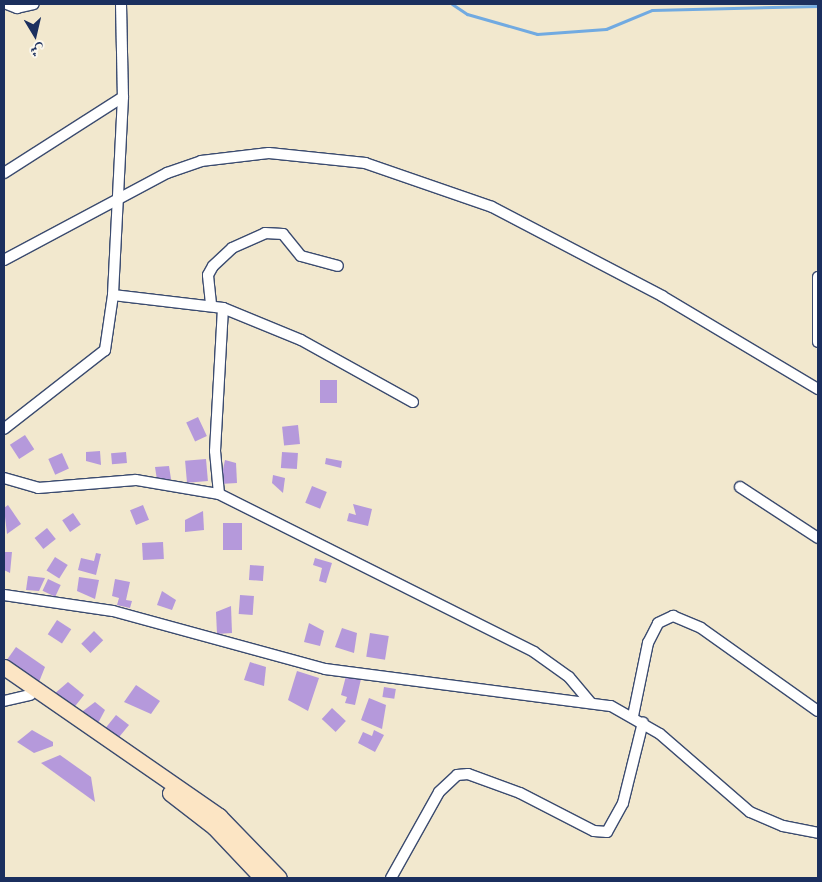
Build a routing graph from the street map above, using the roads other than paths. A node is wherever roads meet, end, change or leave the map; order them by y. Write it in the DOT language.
graph roads {
  1 [pos="8,4"];
  2 [pos="34,4"];
  3 [pos="121,4"];
  4 [pos="123,96"];
  5 [pos="4,173"];
  6 [pos="120,199"];
  7 [pos="4,260"];
  8 [pos="338,266"];
  9 [pos="818,277"];
  10 [pos="113,295"];
  11 [pos="210,304"];
  12 [pos="223,308"];
  13 [pos="818,342"];
  14 [pos="818,389"];
  15 [pos="413,402"];
  16 [pos="4,429"];
  17 [pos="4,478"];
  18 [pos="740,487"];
  19 [pos="219,494"];
  20 [pos="818,538"];
  21 [pos="4,595"];
  22 [pos="4,667"];
  23 [pos="4,677"];
  24 [pos="30,695"];
  25 [pos="4,701"];
  26 [pos="590,702"];
  27 [pos="818,711"];
  28 [pos="633,716"];
  29 [pos="642,722"];
  30 [pos="818,833"];
  31 [pos="262,878"];
  32 [pos="279,878"];
  33 [pos="391,878"];
  1 -- 2 [label="street"];
  3 -- 4 [label="street"];
  4 -- 5 [label="street"];
  4 -- 6 [label="street"];
  6 -- 7 [label="street"];
  6 -- 10 [label="street"];
  6 -- 14 [label="street"];
  8 -- 11 [label="street"];
  9 -- 13 [label="street"];
  10 -- 11 [label="street"];
  10 -- 16 [label="street"];
  11 -- 12 [label="street"];
  12 -- 15 [label="street"];
  12 -- 19 [label="street"];
  17 -- 19 [label="street"];
  18 -- 20 [label="street"];
  19 -- 26 [label="street"];
  21 -- 26 [label="street"];
  22 -- 32 [label="main road"];
  23 -- 24 [label="main road"];
  24 -- 25 [label="street"];
  24 -- 31 [label="main road"];
  26 -- 28 [label="street"];
  27 -- 28 [label="street"];
  28 -- 29 [label="street"];
  29 -- 30 [label="street"];
  29 -- 33 [label="street"];
}
